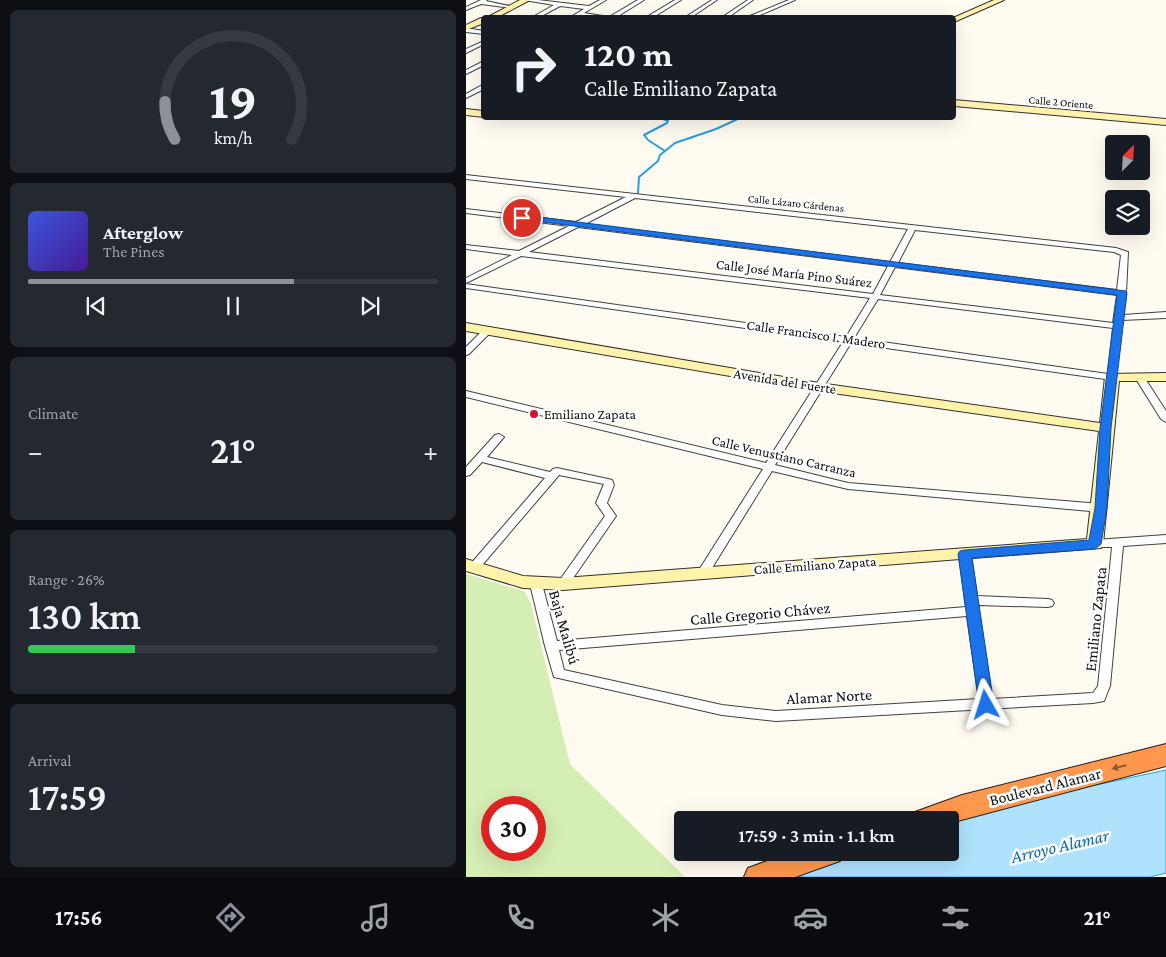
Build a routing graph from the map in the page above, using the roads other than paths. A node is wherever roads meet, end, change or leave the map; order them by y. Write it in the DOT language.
graph roads {
  1 [pos="526,0"];
  2 [pos="568,0"];
  3 [pos="604,0"];
  4 [pos="642,0"];
  5 [pos="679,0"];
  6 [pos="716,0"];
  7 [pos="751,0"];
  8 [pos="794,0"];
  9 [pos="1000,0"];
  10 [pos="483,1"];
  11 [pos="559,4"];
  12 [pos="512,7"];
  13 [pos="589,8"];
  14 [pos="466,9"];
  15 [pos="578,14"];
  16 [pos="495,15"];
  17 [pos="539,15"];
  18 [pos="586,15"];
  19 [pos="614,15"];
  20 [pos="653,15"];
  21 [pos="691,15"];
  22 [pos="728,15"];
  23 [pos="755,15"];
  24 [pos="956,19"];
  25 [pos="481,22"];
  26 [pos="466,29"];
  27 [pos="481,32"];
  28 [pos="481,44"];
  29 [pos="466,51"];
  30 [pos="466,63"];
  31 [pos="481,65"];
  32 [pos="481,65"];
  33 [pos="466,72"];
  34 [pos="481,88"];
  35 [pos="466,96"];
  36 [pos="956,103"];
  37 [pos="466,112"];
  38 [pos="481,113"];
  39 [pos="1166,122"];
  40 [pos="466,177"];
  41 [pos="634,196"];
  42 [pos="466,211"];
  43 [pos="578,224"];
  44 [pos="913,227"];
  45 [pos="466,247"];
  46 [pos="521,254"];
  47 [pos="893,264"];
  48 [pos="466,281"];
  49 [pos="466,286"];
  50 [pos="1122,293"];
  51 [pos="875,296"];
  52 [pos="1166,315"];
  53 [pos="1119,322"];
  54 [pos="466,327"];
  55 [pos="488,330"];
  56 [pos="848,338"];
  57 [pos="466,352"];
  58 [pos="1112,377"];
  59 [pos="1141,378"];
  60 [pos="1166,378"];
  61 [pos="819,386"];
  62 [pos="466,394"];
  63 [pos="1166,420"];
  64 [pos="1106,428"];
  65 [pos="499,437"];
  66 [pos="480,458"];
  67 [pos="769,467"];
  68 [pos="466,473"];
  69 [pos="551,476"];
  70 [pos="1101,508"];
  71 [pos="1166,539"];
  72 [pos="1118,543"];
  73 [pos="1095,544"];
  74 [pos="965,554"];
  75 [pos="470,566"];
  76 [pos="704,573"];
  77 [pos="536,584"];
  78 [pos="563,584"];
  79 [pos="1048,602"];
  80 [pos="972,606"];
  81 [pos="550,646"];
  82 [pos="564,676"];
  83 [pos="1099,697"];
  84 [pos="986,705"];
  85 [pos="1166,755"];
  86 [pos="951,811"];
  87 [pos="804,861"];
  88 [pos="758,877"];
  1 -- 11 [label="street"];
  1 -- 12 [label="street"];
  2 -- 11 [label="street"];
  3 -- 13 [label="street"];
  4 -- 19 [label="street"];
  5 -- 20 [label="street"];
  6 -- 21 [label="street"];
  7 -- 22 [label="street"];
  8 -- 23 [label="street"];
  9 -- 24 [label="street"];
  10 -- 12 [label="street"];
  10 -- 14 [label="street"];
  11 -- 13 [label="street"];
  11 -- 17 [label="street"];
  12 -- 16 [label="street"];
  13 -- 15 [label="street"];
  15 -- 18 [label="street"];
  25 -- 26 [label="street"];
  26 -- 27 [label="street"];
  28 -- 29 [label="street"];
  30 -- 31 [label="street"];
  32 -- 33 [label="street"];
  34 -- 35 [label="street"];
  36 -- 39 [label="street, Calle 2 Oriente"];
  37 -- 38 [label="street"];
  40 -- 41 [label="street, Calle Lázaro Cárdenas"];
  41 -- 43 [label="street"];
  41 -- 44 [label="street, Calle Lázaro Cárdenas"];
  42 -- 43 [label="street"];
  43 -- 46 [label="street"];
  43 -- 47 [label="street"];
  44 -- 47 [label="street"];
  44 -- 50 [label="street, Calle Lázaro Cárdenas"];
  45 -- 46 [label="street, Calle José María Pino Suárez"];
  46 -- 48 [label="street"];
  46 -- 51 [label="street, Calle José María Pino Suárez"];
  47 -- 50 [label="street"];
  47 -- 51 [label="street"];
  49 -- 56 [label="street, Calle Francisco I. Madero"];
  50 -- 53 [label="street"];
  51 -- 53 [label="street, Calle José María Pino Suárez"];
  51 -- 56 [label="street"];
  52 -- 53 [label="street, Calle José María Pino Suárez"];
  53 -- 58 [label="street"];
  54 -- 55 [label="street, Avenida del Fuerte"];
  55 -- 57 [label="street"];
  55 -- 61 [label="street, Avenida del Fuerte"];
  56 -- 58 [label="street, Calle Francisco I. Madero"];
  56 -- 61 [label="street"];
  58 -- 59 [label="street, Calle Francisco I. Madero"];
  58 -- 64 [label="street"];
  59 -- 60 [label="street, Calle Francisco I. Madero"];
  59 -- 63 [label="street"];
  61 -- 64 [label="street, Avenida del Fuerte"];
  61 -- 67 [label="street"];
  62 -- 67 [label="street, Calle Venustiano Carranza"];
  64 -- 70 [label="street"];
  65 -- 66 [label="street"];
  66 -- 68 [label="street"];
  66 -- 69 [label="street"];
  67 -- 70 [label="street, Calle Venustiano Carranza"];
  67 -- 76 [label="street"];
  69 -- 75 [label="street"];
  69 -- 78 [label="street"];
  70 -- 73 [label="street"];
  71 -- 72 [label="street, Calle Emiliano Zapata"];
  72 -- 73 [label="street, Calle Emiliano Zapata"];
  72 -- 83 [label="street, Emiliano Zapata"];
  73 -- 74 [label="street, Calle Emiliano Zapata"];
  74 -- 76 [label="street, Calle Emiliano Zapata"];
  74 -- 80 [label="street"];
  75 -- 77 [label="street, Calle Emiliano Zapata"];
  76 -- 78 [label="street, Calle Emiliano Zapata"];
  77 -- 78 [label="street, Calle Emiliano Zapata"];
  77 -- 81 [label="street, Baja Malibú"];
  79 -- 80 [label="street, Calle Gregorio Chávez"];
  80 -- 81 [label="street, Calle Gregorio Chávez"];
  80 -- 84 [label="street"];
  81 -- 82 [label="street, Baja Malibú"];
  82 -- 84 [label="street, Alamar Norte"];
  83 -- 84 [label="street, Alamar Norte"];
  85 -- 86 [label="highway, Boulevard Alamar, one-way"];
  87 -- 88 [label="highway"];
}
